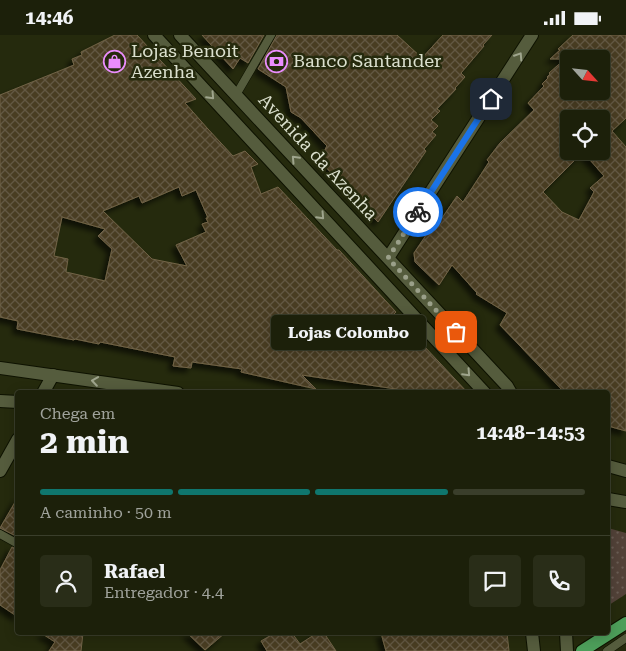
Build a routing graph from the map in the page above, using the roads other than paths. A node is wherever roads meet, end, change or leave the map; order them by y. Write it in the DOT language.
graph roads {
  1 [pos="154,35"];
  2 [pos="180,35"];
  3 [pos="270,35"];
  4 [pos="532,35"];
  5 [pos="236,95"];
  6 [pos="388,258"];
  7 [pos="0,368"];
  8 [pos="53,375"];
  9 [pos="45,390"];
  10 [pos="157,390"];
  11 [pos="482,390"];
  12 [pos="509,390"];
  13 [pos="0,401"];
  14 [pos="15,402"];
  15 [pos="15,444"];
  16 [pos="610,467"];
  17 [pos="0,471"];
  18 [pos="626,471"];
  19 [pos="610,499"];
  20 [pos="626,501"];
  21 [pos="0,534"];
  22 [pos="15,542"];
  23 [pos="626,623"];
  24 [pos="610,633"];
  25 [pos="532,635"];
  26 [pos="566,635"];
  27 [pos="607,635"];
  28 [pos="626,639"];
  29 [pos="534,651"];
  30 [pos="567,651"];
  31 [pos="582,651"];
  32 [pos="607,651"];
  1 -- 11 [label="main road, Avenida da Azenha, one-way"];
  2 -- 5 [label="main road, Avenida da Azenha"];
  3 -- 5 [label="lane"];
  6 -- 4 [label="main road, one-way"];
  6 -- 5 [label="main road, Avenida da Azenha, one-way"];
  6 -- 12 [label="main road, Avenida da Azenha"];
  7 -- 8 [label="main road"];
  8 -- 9 [label="main road"];
  10 -- 8 [label="main road, one-way"];
  13 -- 14 [label="main road"];
  15 -- 17 [label="main road"];
  16 -- 18 [label="main road"];
  19 -- 20 [label="main road"];
  21 -- 22 [label="lane"];
  23 -- 24 [label="main road"];
  25 -- 29 [label="main road"];
  26 -- 30 [label="main road"];
  27 -- 31 [label="main road"];
  28 -- 32 [label="lane"];
}
